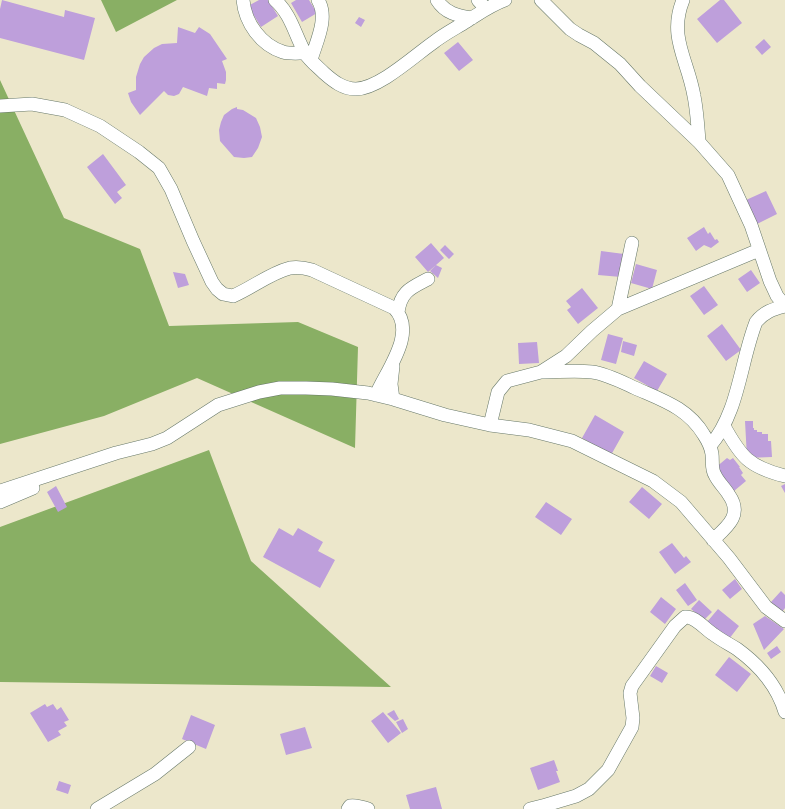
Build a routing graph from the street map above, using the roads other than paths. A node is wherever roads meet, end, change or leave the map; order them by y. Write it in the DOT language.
graph roads {
  1 [pos="243,0"];
  2 [pos="275,0"];
  3 [pos="318,0"];
  4 [pos="437,0"];
  5 [pos="505,0"];
  6 [pos="541,0"];
  7 [pos="683,0"];
  8 [pos="482,4"];
  9 [pos="472,18"];
  10 [pos="308,57"];
  11 [pos="0,106"];
  12 [pos="699,142"];
  13 [pos="632,243"];
  14 [pos="759,250"];
  15 [pos="428,278"];
  16 [pos="785,306"];
  17 [pos="618,309"];
  18 [pos="398,312"];
  19 [pos="393,364"];
  20 [pos="541,372"];
  21 [pos="376,395"];
  22 [pos="393,399"];
  23 [pos="490,425"];
  24 [pos="724,426"];
  25 [pos="167,438"];
  26 [pos="710,446"];
  27 [pos="785,476"];
  28 [pos="0,491"];
  29 [pos="0,502"];
  30 [pos="713,540"];
  31 [pos="785,621"];
  32 [pos="785,712"];
  33 [pos="189,747"];
  34 [pos="547,807"];
  35 [pos="97,809"];
  36 [pos="348,809"];
  37 [pos="368,809"];
  38 [pos="530,809"];
  1 -- 10 [label="street"];
  2 -- 10 [label="street"];
  3 -- 10 [label="street"];
  4 -- 9 [label="street"];
  5 -- 8 [label="street"];
  6 -- 12 [label="street"];
  7 -- 12 [label="street"];
  8 -- 9 [label="street"];
  9 -- 10 [label="street"];
  11 -- 18 [label="street"];
  12 -- 14 [label="street"];
  13 -- 17 [label="street"];
  14 -- 16 [label="street"];
  14 -- 17 [label="street"];
  15 -- 18 [label="street"];
  16 -- 24 [label="street"];
  17 -- 20 [label="street"];
  18 -- 19 [label="street"];
  19 -- 21 [label="street"];
  19 -- 22 [label="street"];
  20 -- 23 [label="street"];
  20 -- 26 [label="street"];
  21 -- 22 [label="street"];
  21 -- 25 [label="street"];
  22 -- 23 [label="street"];
  23 -- 30 [label="street"];
  24 -- 26 [label="street"];
  24 -- 27 [label="street"];
  25 -- 28 [label="street"];
  25 -- 29 [label="street"];
  26 -- 30 [label="street"];
  30 -- 31 [label="street"];
  32 -- 34 [label="street"];
  33 -- 35 [label="street"];
  34 -- 38 [label="street"];
  36 -- 37 [label="street"];
}
